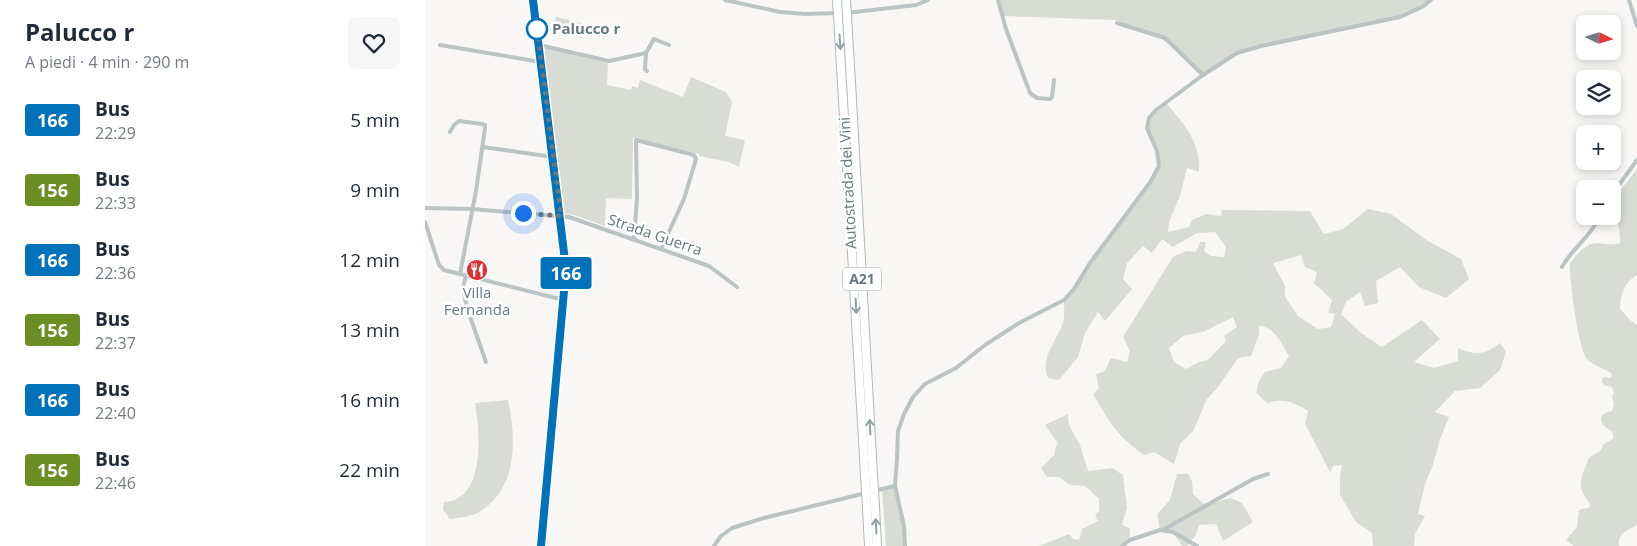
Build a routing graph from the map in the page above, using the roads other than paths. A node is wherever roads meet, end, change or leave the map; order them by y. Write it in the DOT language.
graph roads {
  1 [pos="533,0"];
  2 [pos="725,0"];
  3 [pos="837,0"];
  4 [pos="846,0"];
  5 [pos="928,0"];
  6 [pos="998,0"];
  7 [pos="1431,0"];
  8 [pos="1629,0"];
  9 [pos="1117,23"];
  10 [pos="1637,26"];
  11 [pos="440,45"];
  12 [pos="539,45"];
  13 [pos="669,45"];
  14 [pos="646,53"];
  15 [pos="541,62"];
  16 [pos="647,71"];
  17 [pos="1203,75"];
  18 [pos="1053,80"];
  19 [pos="847,83"];
  20 [pos="450,132"];
  21 [pos="483,147"];
  22 [pos="553,157"];
  23 [pos="1637,160"];
  24 [pos="1621,182"];
  25 [pos="425,208"];
  26 [pos="472,209"];
  27 [pos="561,216"];
  28 [pos="425,222"];
  29 [pos="1595,225"];
  30 [pos="634,240"];
  31 [pos="661,249"];
  32 [pos="1562,267"];
  33 [pos="460,274"];
  34 [pos="466,275"];
  35 [pos="737,287"];
  36 [pos="564,300"];
  37 [pos="486,362"];
  38 [pos="1269,474"];
  39 [pos="895,486"];
  40 [pos="871,508"];
  41 [pos="1163,530"];
  42 [pos="541,546"];
  43 [pos="714,546"];
  44 [pos="869,546"];
  45 [pos="877,546"];
  46 [pos="905,546"];
  47 [pos="1123,546"];
  48 [pos="1197,546"];
  1 -- 12 [label="main road"];
  2 -- 5 [label="street"];
  3 -- 19 [label="highway, Autostrada dei Vini / A21, one-way, bridge"];
  4 -- 19 [label="highway, Autostrada dei Vini / A21, bridge"];
  6 -- 18 [label="street"];
  7 -- 17 [label="street"];
  8 -- 10 [label="street"];
  9 -- 17 [label="street"];
  11 -- 15 [label="street"];
  12 -- 14 [label="street"];
  12 -- 15 [label="main road"];
  13 -- 14 [label="street"];
  14 -- 16 [label="street"];
  15 -- 22 [label="main road"];
  17 -- 39 [label="street"];
  19 -- 40 [label="highway, Autostrada dei Vini / A21, bridge"];
  20 -- 21 [label="street"];
  21 -- 22 [label="street"];
  21 -- 26 [label="street"];
  22 -- 27 [label="main road"];
  23 -- 24 [label="street"];
  25 -- 26 [label="street, Strada Guerra"];
  26 -- 27 [label="street, Strada Guerra"];
  26 -- 33 [label="street"];
  27 -- 30 [label="street, Strada Guerra"];
  27 -- 36 [label="main road"];
  28 -- 33 [label="street"];
  29 -- 32 [label="street"];
  30 -- 31 [label="street, Strada Guerra"];
  30 -- 31 [label="street"];
  31 -- 35 [label="street, Strada Guerra"];
  33 -- 34 [label="street"];
  34 -- 36 [label="street"];
  34 -- 37 [label="street"];
  36 -- 42 [label="main road"];
  38 -- 41 [label="street"];
  39 -- 43 [label="street"];
  39 -- 46 [label="street"];
  40 -- 44 [label="highway, Autostrada dei Vini / A21"];
  45 -- 40 [label="highway, Autostrada dei Vini / A21, one-way"];
  41 -- 47 [label="street"];
  41 -- 48 [label="street"];
}
